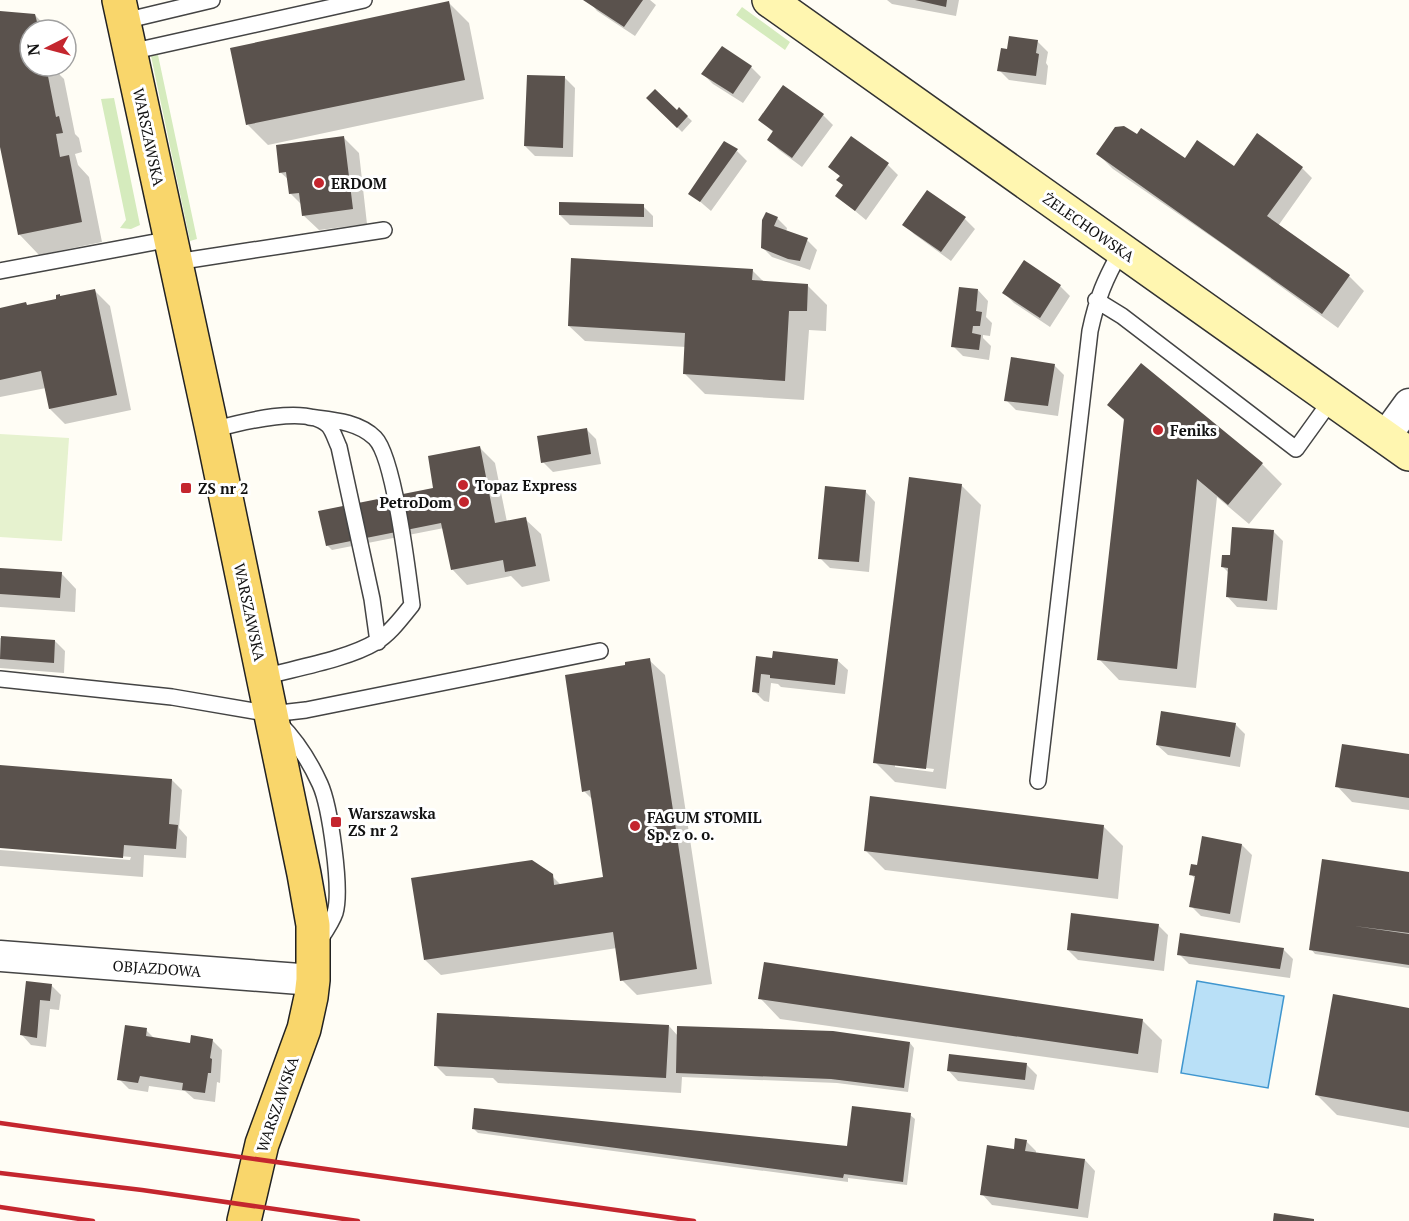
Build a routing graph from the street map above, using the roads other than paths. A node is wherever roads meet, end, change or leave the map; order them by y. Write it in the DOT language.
graph roads {
  1 [pos="212,0"];
  2 [pos="364,0"];
  3 [pos="769,0"];
  4 [pos="125,24"];
  5 [pos="384,230"];
  6 [pos="1122,249"];
  7 [pos="173,251"];
  8 [pos="0,271"];
  9 [pos="1096,300"];
  10 [pos="1332,399"];
  11 [pos="1409,404"];
  12 [pos="309,417"];
  13 [pos="212,430"];
  14 [pos="1397,445"];
  15 [pos="378,642"];
  16 [pos="600,651"];
  17 [pos="263,677"];
  18 [pos="0,679"];
  19 [pos="271,714"];
  20 [pos="1038,782"];
  21 [pos="0,956"];
  22 [pos="313,965"];
  23 [pos="244,1221"];
  1 -- 4 [label="lane"];
  2 -- 4 [label="lane"];
  3 -- 6 [label="main road, ŻELECHOWSKA"];
  4 -- 7 [label="main road, WARSZAWSKA"];
  5 -- 7 [label="lane"];
  6 -- 9 [label="lane"];
  6 -- 10 [label="main road, ŻELECHOWSKA"];
  7 -- 8 [label="lane"];
  7 -- 13 [label="main road, WARSZAWSKA"];
  9 -- 10 [label="lane"];
  9 -- 20 [label="lane"];
  10 -- 14 [label="main road, ŻELECHOWSKA"];
  11 -- 14 [label="street"];
  12 -- 13 [label="lane"];
  12 -- 15 [label="lane"];
  12 -- 15 [label="lane"];
  13 -- 17 [label="main road, WARSZAWSKA"];
  15 -- 17 [label="lane"];
  16 -- 19 [label="lane"];
  17 -- 19 [label="main road, WARSZAWSKA"];
  18 -- 19 [label="lane"];
  19 -- 22 [label="main road, WARSZAWSKA"];
  21 -- 22 [label="street, OBJAZDOWA"];
  22 -- 23 [label="main road, WARSZAWSKA"];
}
